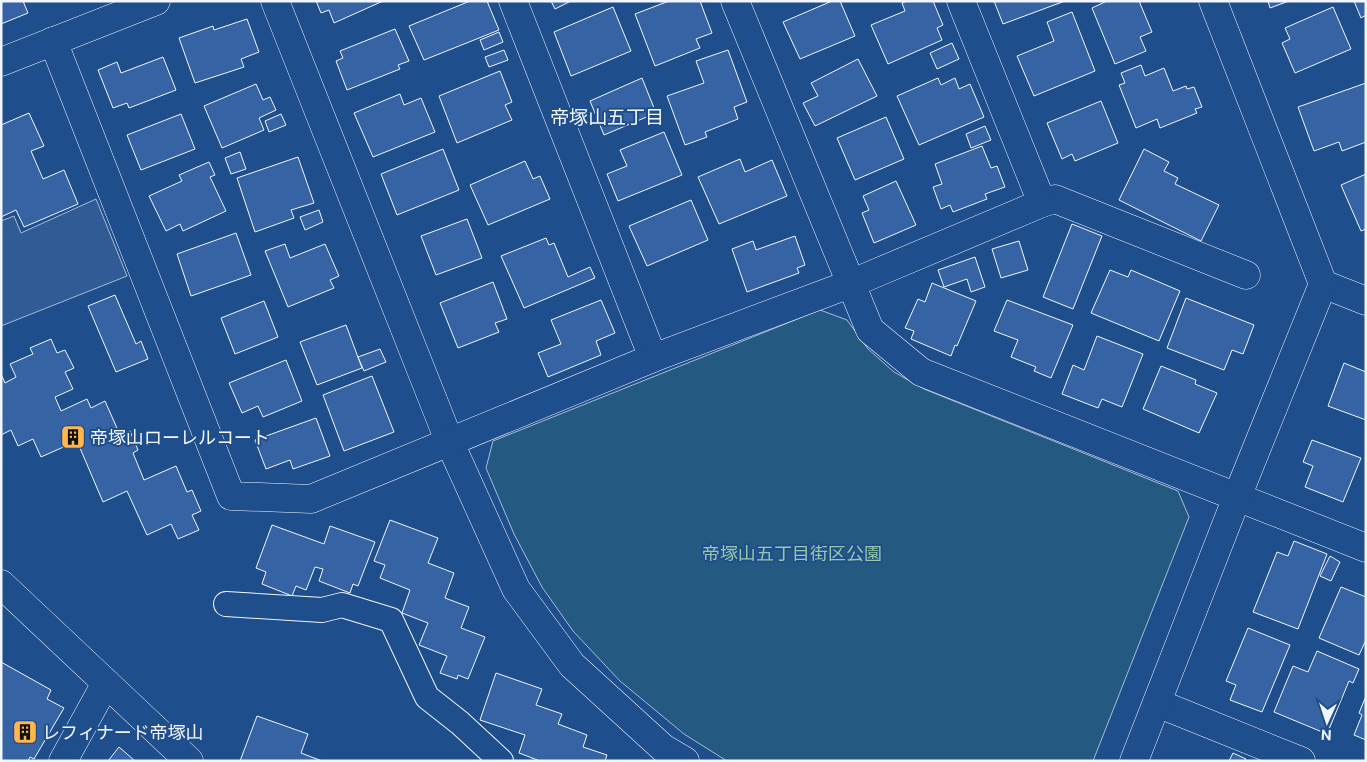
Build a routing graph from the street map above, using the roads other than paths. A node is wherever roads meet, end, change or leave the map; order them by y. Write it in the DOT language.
graph roads {
  1 [pos="156,1"];
  2 [pos="275,1"];
  3 [pos="513,1"];
  4 [pos="735,1"];
  5 [pos="961,1"];
  6 [pos="1212,1"];
  7 [pos="53,41"];
  8 [pos="1,62"];
  9 [pos="1042,203"];
  10 [pos="1246,275"];
  11 [pos="850,284"];
  12 [pos="1323,284"];
  13 [pos="1366,300"];
  14 [pos="653,358"];
  15 [pos="450,443"];
  16 [pos="1237,497"];
  17 [pos="1366,548"];
  18 [pos="1,584"];
  19 [pos="226,604"];
  20 [pos="106,683"];
  21 [pos="1157,703"];
  22 [pos="63,761"];
  23 [pos="188,761"];
  24 [pos="501,761"];
  25 [pos="684,761"];
  26 [pos="1134,761"];
  27 [pos="1301,761"];
  1 -- 7 [label="street"];
  2 -- 15 [label="street"];
  3 -- 14 [label="street"];
  4 -- 11 [label="street"];
  5 -- 9 [label="street"];
  6 -- 12 [label="street"];
  7 -- 8 [label="street"];
  7 -- 15 [label="street"];
  9 -- 10 [label="street"];
  9 -- 11 [label="street"];
  11 -- 14 [label="street"];
  11 -- 16 [label="street"];
  12 -- 13 [label="street"];
  12 -- 16 [label="street"];
  14 -- 15 [label="street"];
  15 -- 25 [label="street"];
  16 -- 17 [label="street"];
  16 -- 21 [label="street"];
  18 -- 20 [label="street"];
  19 -- 24 [label="street"];
  20 -- 22 [label="street"];
  20 -- 23 [label="street"];
  21 -- 26 [label="street"];
  21 -- 27 [label="street"];
}
